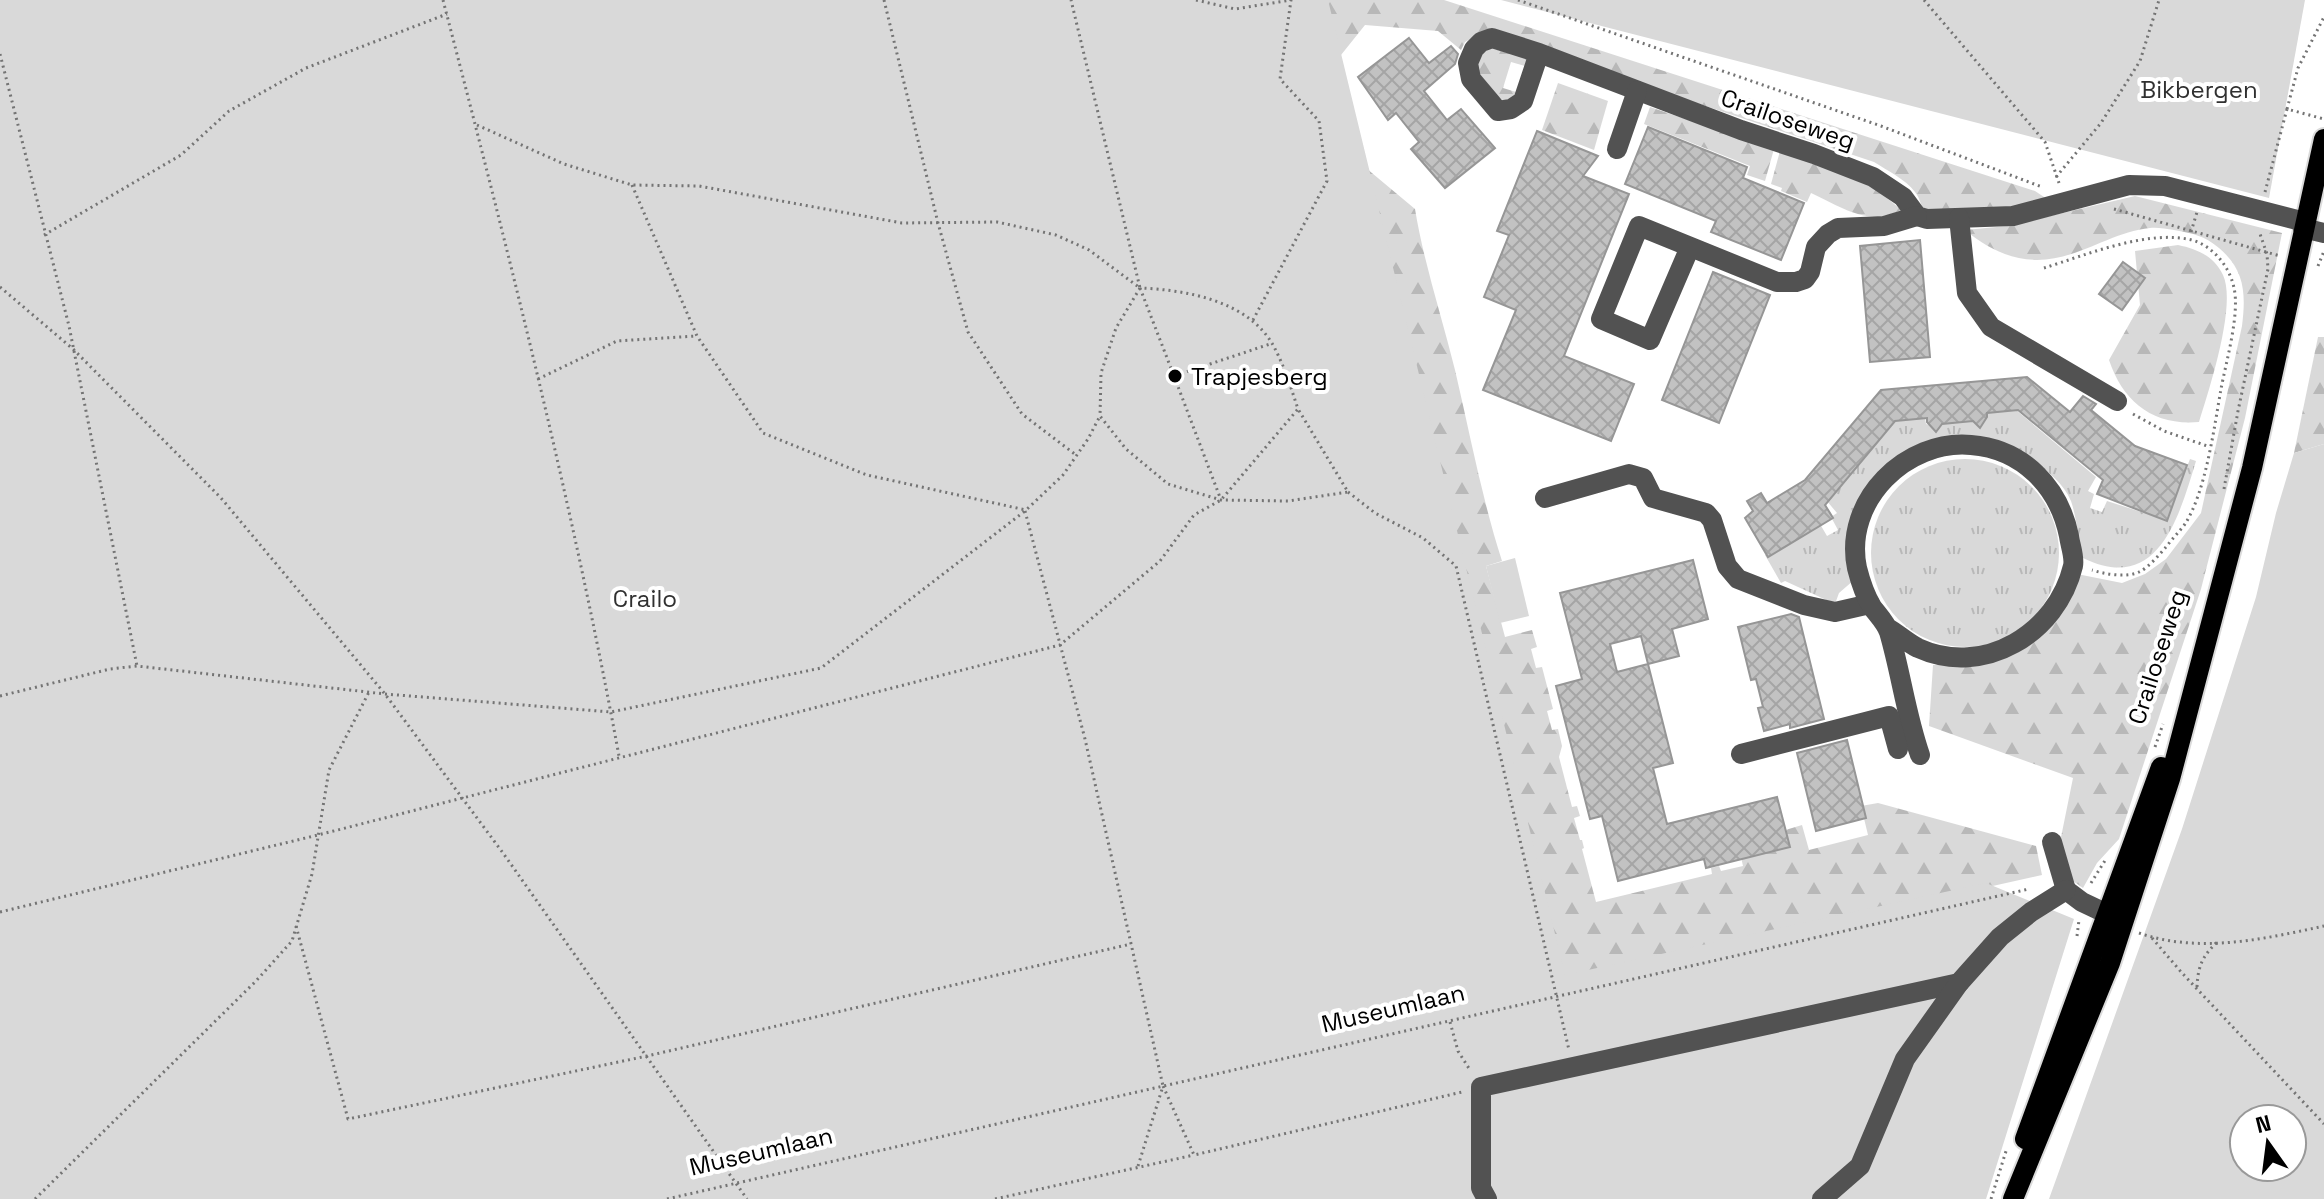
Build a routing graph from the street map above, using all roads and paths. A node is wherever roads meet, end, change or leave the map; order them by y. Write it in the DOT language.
graph roads {
  1 [pos="443,0"];
  2 [pos="884,0"];
  3 [pos="1071,0"];
  4 [pos="1196,0"];
  5 [pos="1291,0"];
  6 [pos="1518,0"];
  7 [pos="1924,0"];
  8 [pos="2159,0"];
  9 [pos="447,14"];
  10 [pos="2324,17"];
  11 [pos="1539,53"];
  12 [pos="0,54"];
  13 [pos="1637,91"];
  14 [pos="2287,109"];
  15 [pos="2324,119"];
  16 [pos="477,125"];
  17 [pos="2324,139"];
  18 [pos="1617,149"];
  19 [pos="632,185"];
  20 [pos="2077,199"];
  21 [pos="2260,211"];
  22 [pos="1917,216"];
  23 [pos="1959,218"];
  24 [pos="938,223"];
  25 [pos="2304,225"];
  26 [pos="2324,233"];
  27 [pos="44,235"];
  28 [pos="1690,247"];
  29 [pos="2324,251"];
  30 [pos="2267,254"];
  31 [pos="2321,264"];
  32 [pos="2044,268"];
  33 [pos="0,287"];
  34 [pos="1140,288"];
  35 [pos="1252,321"];
  36 [pos="697,336"];
  37 [pos="1272,343"];
  38 [pos="73,349"];
  39 [pos="1174,376"];
  40 [pos="538,379"];
  41 [pos="2117,401"];
  42 [pos="1298,409"];
  43 [pos="1100,416"];
  44 [pos="2210,447"];
  45 [pos="1077,456"];
  46 [pos="1348,492"];
  47 [pos="1545,498"];
  48 [pos="2223,499"];
  49 [pos="1221,500"];
  50 [pos="1025,510"];
  51 [pos="2074,563"];
  52 [pos="1870,604"];
  53 [pos="1888,628"];
  54 [pos="1060,645"];
  55 [pos="137,666"];
  56 [pos="369,692"];
  57 [pos="385,694"];
  58 [pos="0,696"];
  59 [pos="611,712"];
  60 [pos="2165,717"];
  61 [pos="1898,749"];
  62 [pos="1741,754"];
  63 [pos="1920,755"];
  64 [pos="619,756"];
  65 [pos="2151,758"];
  66 [pos="461,798"];
  67 [pos="318,835"];
  68 [pos="2052,842"];
  69 [pos="2113,851"];
  70 [pos="2034,889"];
  71 [pos="2074,896"];
  72 [pos="0,912"];
  73 [pos="2122,922"];
  74 [pos="296,926"];
  75 [pos="2324,926"];
  76 [pos="2152,938"];
  77 [pos="2076,939"];
  78 [pos="2217,942"];
  79 [pos="1131,944"];
  80 [pos="1959,983"];
  81 [pos="2197,987"];
  82 [pos="1557,998"];
  83 [pos="1450,1022"];
  84 [pos="647,1056"];
  85 [pos="1573,1067"];
  86 [pos="1163,1086"];
  87 [pos="1481,1087"];
  88 [pos="2324,1124"];
  89 [pos="2010,1140"];
  90 [pos="1194,1155"];
  91 [pos="1138,1166"];
  92 [pos="738,1184"];
  93 [pos="35,1199"];
  94 [pos="667,1199"];
  95 [pos="747,1199"];
  96 [pos="995,1199"];
  97 [pos="1487,1199"];
  98 [pos="1822,1199"];
  99 [pos="1991,1199"];
  100 [pos="2010,1199"];
  1 -- 9 [label="path"];
  2 -- 24 [label="path"];
  3 -- 34 [label="path"];
  4 -- 5 [label="path"];
  5 -- 35 [label="path"];
  6 -- 20 [label="path"];
  7 -- 8 [label="path"];
  9 -- 16 [label="path"];
  9 -- 27 [label="path"];
  10 -- 14 [label="path"];
  11 -- 13 [label="street, Crailoseweg"];
  12 -- 27 [label="path"];
  13 -- 18 [label="street"];
  13 -- 22 [label="street, Crailoseweg"];
  14 -- 15 [label="path"];
  14 -- 21 [label="path"];
  16 -- 19 [label="path"];
  16 -- 40 [label="path"];
  17 -- 25 [label="main road, Crailoseweg"];
  19 -- 24 [label="path"];
  19 -- 36 [label="path"];
  20 -- 21 [label="street"];
  20 -- 23 [label="street"];
  20 -- 30 [label="path"];
  21 -- 25 [label="street"];
  21 -- 30 [label="path"];
  22 -- 23 [label="street"];
  22 -- 28 [label="street"];
  23 -- 41 [label="street"];
  24 -- 34 [label="path"];
  24 -- 45 [label="path"];
  25 -- 26 [label="street"];
  25 -- 73 [label="main road, Crailoseweg"];
  27 -- 38 [label="path"];
  28 -- 28 [label="street"];
  29 -- 31 [label="path"];
  30 -- 48 [label="path"];
  32 -- 44 [label="path"];
  33 -- 38 [label="path"];
  34 -- 35 [label="path"];
  34 -- 39 [label="path"];
  34 -- 43 [label="path"];
  35 -- 37 [label="path"];
  36 -- 40 [label="path"];
  36 -- 50 [label="path"];
  37 -- 39 [label="path"];
  37 -- 42 [label="path"];
  38 -- 55 [label="path"];
  38 -- 57 [label="path"];
  39 -- 49 [label="path"];
  40 -- 59 [label="path"];
  41 -- 44 [label="path"];
  42 -- 46 [label="path"];
  42 -- 49 [label="path"];
  43 -- 45 [label="path"];
  43 -- 49 [label="path"];
  44 -- 51 [label="path"];
  45 -- 50 [label="path"];
  46 -- 49 [label="path"];
  46 -- 82 [label="path"];
  47 -- 52 [label="street"];
  49 -- 54 [label="path"];
  50 -- 54 [label="path"];
  50 -- 59 [label="path"];
  51 -- 52 [label="street"];
  51 -- 53 [label="street"];
  52 -- 53 [label="street"];
  53 -- 63 [label="street"];
  54 -- 64 [label="path"];
  54 -- 79 [label="path"];
  55 -- 56 [label="path"];
  55 -- 58 [label="path"];
  56 -- 57 [label="path"];
  56 -- 67 [label="path"];
  57 -- 59 [label="path"];
  57 -- 66 [label="path"];
  59 -- 64 [label="path"];
  60 -- 65 [label="path, Crailoseweg"];
  61 -- 62 [label="street"];
  64 -- 66 [label="path"];
  66 -- 67 [label="path"];
  66 -- 84 [label="path"];
  67 -- 72 [label="path"];
  67 -- 74 [label="path"];
  68 -- 71 [label="street"];
  69 -- 71 [label="path"];
  70 -- 82 [label="path, Museumlaan"];
  71 -- 73 [label="street"];
  71 -- 77 [label="path"];
  71 -- 80 [label="street"];
  73 -- 76 [label="path"];
  73 -- 100 [label="main road, Crailoseweg"];
  74 -- 84 [label="path"];
  74 -- 93 [label="path"];
  75 -- 78 [label="path"];
  76 -- 78 [label="path"];
  76 -- 81 [label="path"];
  78 -- 81 [label="path"];
  79 -- 84 [label="path"];
  79 -- 86 [label="path"];
  80 -- 85 [label="street"];
  80 -- 98 [label="street"];
  81 -- 88 [label="path"];
  82 -- 83 [label="path, Museumlaan"];
  82 -- 85 [label="path"];
  83 -- 86 [label="path, Museumlaan"];
  83 -- 87 [label="path"];
  84 -- 92 [label="path"];
  85 -- 87 [label="street"];
  86 -- 90 [label="path"];
  86 -- 91 [label="path"];
  86 -- 92 [label="path, Museumlaan"];
  87 -- 90 [label="path"];
  87 -- 97 [label="street"];
  89 -- 99 [label="path"];
  90 -- 91 [label="path"];
  91 -- 96 [label="path"];
  92 -- 94 [label="path, Museumlaan"];
  92 -- 95 [label="path"];
}
